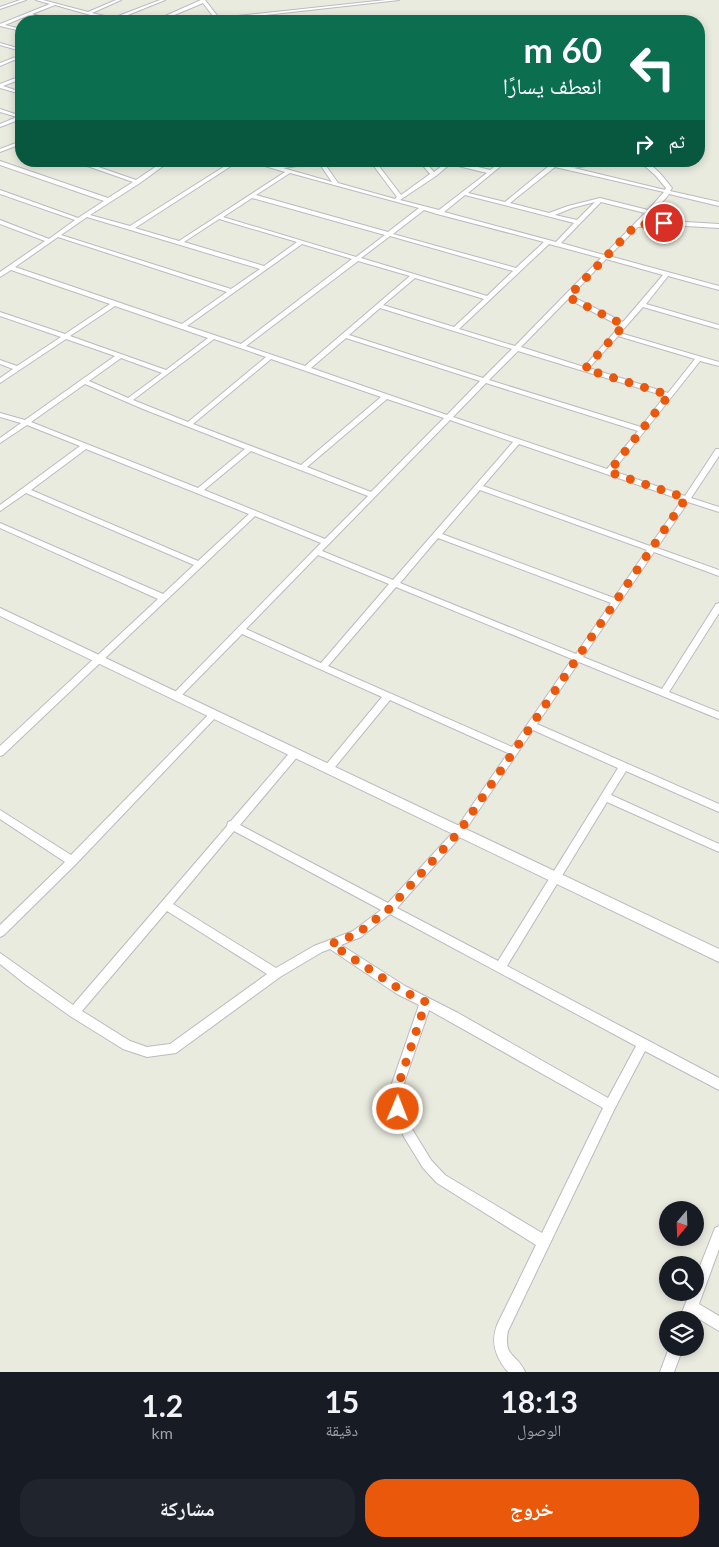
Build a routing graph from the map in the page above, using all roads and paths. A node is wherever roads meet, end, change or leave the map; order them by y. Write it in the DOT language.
graph roads {
  1 [pos="24,0"];
  2 [pos="38,0"];
  3 [pos="101,0"];
  4 [pos="119,0"];
  5 [pos="163,0"];
  6 [pos="396,0"];
  7 [pos="192,2"];
  8 [pos="202,2"];
  9 [pos="112,3"];
  10 [pos="55,4"];
  11 [pos="1,7"];
  12 [pos="88,13"];
  13 [pos="28,14"];
  14 [pos="32,15"];
  15 [pos="95,15"];
  16 [pos="125,15"];
  17 [pos="170,15"];
  18 [pos="214,15"];
  19 [pos="262,15"];
  20 [pos="15,19"];
  21 [pos="0,25"];
  22 [pos="15,29"];
  23 [pos="1,44"];
  24 [pos="15,48"];
  25 [pos="15,59"];
  26 [pos="0,65"];
  27 [pos="15,80"];
  28 [pos="0,86"];
  29 [pos="15,91"];
  30 [pos="0,110"];
  31 [pos="15,115"];
  32 [pos="15,120"];
  33 [pos="0,126"];
  34 [pos="15,145"];
  35 [pos="0,151"];
  36 [pos="0,163"];
  37 [pos="94,167"];
  38 [pos="158,167"];
  39 [pos="228,167"];
  40 [pos="271,167"];
  41 [pos="282,167"];
  42 [pos="324,167"];
  43 [pos="376,167"];
  44 [pos="427,167"];
  45 [pos="445,167"];
  46 [pos="472,167"];
  47 [pos="497,167"];
  48 [pos="552,167"];
  49 [pos="567,167"];
  50 [pos="580,167"];
  51 [pos="647,167"];
  52 [pos="274,168"];
  53 [pos="573,168"];
  54 [pos="288,172"];
  55 [pos="491,172"];
  56 [pos="434,175"];
  57 [pos="138,182"];
  58 [pos="337,185"];
  59 [pos="0,192"];
  60 [pos="667,192"];
  61 [pos="464,193"];
  62 [pos="252,196"];
  63 [pos="397,199"];
  64 [pos="108,200"];
  65 [pos="600,200"];
  66 [pos="506,204"];
  67 [pos="719,204"];
  68 [pos="423,208"];
  69 [pos="438,212"];
  70 [pos="648,212"];
  71 [pos="86,215"];
  72 [pos="550,216"];
  73 [pos="218,217"];
  74 [pos="79,220"];
  75 [pos="0,222"];
  76 [pos="577,222"];
  77 [pos="636,225"];
  78 [pos="719,226"];
  79 [pos="131,228"];
  80 [pos="389,234"];
  81 [pos="57,235"];
  82 [pos="50,240"];
  83 [pos="301,242"];
  84 [pos="547,242"];
  85 [pos="179,243"];
  86 [pos="557,244"];
  87 [pos="606,258"];
  88 [pos="357,259"];
  89 [pos="11,268"];
  90 [pos="264,268"];
  91 [pos="517,270"];
  92 [pos="667,274"];
  93 [pos="0,275"];
  94 [pos="414,276"];
  95 [pos="719,282"];
  96 [pos="708,285"];
  97 [pos="719,288"];
  98 [pos="231,291"];
  99 [pos="568,297"];
  100 [pos="488,298"];
  101 [pos="114,304"];
  102 [pos="642,305"];
  103 [pos="379,306"];
  104 [pos="0,314"];
  105 [pos="624,325"];
  106 [pos="182,327"];
  107 [pos="719,327"];
  108 [pos="455,329"];
  109 [pos="617,334"];
  110 [pos="345,336"];
  111 [pos="66,337"];
  112 [pos="213,337"];
  113 [pos="241,347"];
  114 [pos="516,348"];
  115 [pos="120,356"];
  116 [pos="270,357"];
  117 [pos="700,358"];
  118 [pos="0,362"];
  119 [pos="719,364"];
  120 [pos="18,369"];
  121 [pos="306,369"];
  122 [pos="585,369"];
  123 [pos="166,372"];
  124 [pos="486,380"];
  125 [pos="0,381"];
  126 [pos="84,381"];
  127 [pos="669,395"];
  128 [pos="386,396"];
  129 [pos="128,401"];
  130 [pos="0,415"];
  131 [pos="449,418"];
  132 [pos="25,422"];
  133 [pos="188,424"];
  134 [pos="642,430"];
  135 [pos="0,441"];
  136 [pos="518,441"];
  137 [pos="85,446"];
  138 [pos="250,448"];
  139 [pos="719,451"];
  140 [pos="302,468"];
  141 [pos="609,472"];
  142 [pos="479,487"];
  143 [pos="25,490"];
  144 [pos="199,491"];
  145 [pos="373,495"];
  146 [pos="686,498"];
  147 [pos="0,509"];
  148 [pos="719,510"];
  149 [pos="254,513"];
  150 [pos="0,525"];
  151 [pos="438,535"];
  152 [pos="327,542"];
  153 [pos="652,550"];
  154 [pos="316,552"];
  155 [pos="199,564"];
  156 [pos="719,573"];
  157 [pos="395,584"];
  158 [pos="164,598"];
  159 [pos="616,602"];
  160 [pos="719,606"];
  161 [pos="0,612"];
  162 [pos="240,630"];
  163 [pos="577,659"];
  164 [pos="100,660"];
  165 [pos="322,667"];
  166 [pos="664,693"];
  167 [pos="176,696"];
  168 [pos="388,696"];
  169 [pos="718,712"];
  170 [pos="214,714"];
  171 [pos="532,726"];
  172 [pos="0,752"];
  173 [pos="295,752"];
  174 [pos="514,752"];
  175 [pos="624,766"];
  176 [pos="328,769"];
  177 [pos="605,797"];
  178 [pos="719,808"];
  179 [pos="0,814"];
  180 [pos="231,826"];
  181 [pos="459,832"];
  182 [pos="719,848"];
  183 [pos="72,861"];
  184 [pos="556,878"];
  185 [pos="165,904"];
  186 [pos="389,909"];
  187 [pos="0,932"];
  188 [pos="331,944"];
  189 [pos="719,956"];
  190 [pos="0,958"];
  191 [pos="500,967"];
  192 [pos="276,974"];
  193 [pos="426,1002"];
  194 [pos="74,1012"];
  195 [pos="643,1043"];
  196 [pos="719,1084"];
  197 [pos="610,1106"];
  198 [pos="719,1232"];
  199 [pos="544,1242"];
  200 [pos="691,1307"];
  201 [pos="689,1311"];
  202 [pos="719,1324"];
  203 [pos="673,1356"];
  204 [pos="518,1372"];
  205 [pos="667,1372"];
  1 -- 11 [label="street"];
  2 -- 10 [label="street"];
  3 -- 9 [label="street"];
  4 -- 9 [label="street"];
  5 -- 16 [label="street"];
  6 -- 19 [label="street"];
  7 -- 8 [label="street"];
  8 -- 17 [label="street"];
  8 -- 18 [label="street"];
  9 -- 12 [label="street"];
  10 -- 12 [label="street"];
  10 -- 13 [label="street"];
  12 -- 15 [label="street"];
  13 -- 14 [label="street"];
  20 -- 21 [label="street"];
  21 -- 22 [label="street"];
  23 -- 24 [label="street"];
  25 -- 26 [label="street"];
  27 -- 28 [label="street"];
  28 -- 29 [label="street"];
  30 -- 31 [label="street"];
  32 -- 33 [label="street"];
  34 -- 35 [label="street"];
  36 -- 64 [label="street"];
  37 -- 57 [label="street"];
  38 -- 57 [label="street"];
  39 -- 79 [label="street"];
  40 -- 52 [label="street"];
  41 -- 52 [label="street"];
  42 -- 58 [label="street"];
  43 -- 63 [label="street"];
  44 -- 56 [label="street"];
  45 -- 56 [label="street"];
  46 -- 55 [label="street"];
  47 -- 55 [label="street"];
  48 -- 66 [label="street"];
  49 -- 53 [label="street"];
  50 -- 53 [label="street"];
  51 -- 60 [label="street"];
  52 -- 54 [label="street"];
  53 -- 60 [label="street"];
  54 -- 58 [label="street"];
  54 -- 62 [label="street"];
  55 -- 61 [label="street"];
  56 -- 63 [label="street"];
  57 -- 64 [label="street"];
  58 -- 63 [label="street"];
  59 -- 74 [label="street"];
  60 -- 67 [label="street"];
  60 -- 70 [label="street"];
  61 -- 66 [label="street"];
  61 -- 69 [label="street"];
  62 -- 73 [label="street"];
  62 -- 80 [label="street"];
  63 -- 68 [label="street"];
  64 -- 71 [label="street"];
  65 -- 70 [label="street"];
  65 -- 72 [label="street"];
  65 -- 76 [label="street"];
  66 -- 72 [label="street"];
  68 -- 69 [label="street"];
  68 -- 80 [label="street"];
  69 -- 84 [label="street"];
  70 -- 77 [label="street"];
  71 -- 74 [label="street"];
  71 -- 79 [label="street"];
  72 -- 76 [label="street"];
  73 -- 83 [label="street"];
  73 -- 85 [label="street"];
  74 -- 81 [label="street"];
  75 -- 82 [label="street"];
  76 -- 86 [label="street"];
  77 -- 78 [label="street"];
  77 -- 87 [label="street"];
  79 -- 85 [label="street"];
  80 -- 88 [label="street"];
  80 -- 91 [label="street"];
  81 -- 82 [label="street"];
  81 -- 98 [label="street"];
  82 -- 89 [label="street"];
  83 -- 88 [label="street"];
  83 -- 90 [label="street"];
  84 -- 86 [label="street"];
  84 -- 91 [label="street"];
  85 -- 90 [label="street"];
  86 -- 87 [label="street"];
  87 -- 92 [label="street"];
  87 -- 99 [label="street"];
  88 -- 94 [label="street"];
  88 -- 113 [label="street"];
  89 -- 93 [label="street"];
  89 -- 101 [label="street"];
  90 -- 98 [label="street"];
  91 -- 100 [label="street"];
  92 -- 96 [label="street"];
  92 -- 102 [label="street"];
  94 -- 100 [label="street"];
  94 -- 103 [label="street"];
  95 -- 96 [label="street"];
  96 -- 97 [label="street"];
  98 -- 106 [label="street"];
  99 -- 105 [label="street"];
  99 -- 114 [label="street"];
  100 -- 108 [label="street"];
  101 -- 106 [label="street"];
  101 -- 111 [label="street"];
  102 -- 105 [label="street"];
  102 -- 107 [label="street"];
  103 -- 108 [label="street"];
  103 -- 110 [label="street"];
  104 -- 111 [label="street"];
  105 -- 109 [label="street"];
  106 -- 112 [label="street"];
  108 -- 114 [label="street"];
  109 -- 117 [label="street"];
  109 -- 122 [label="street"];
  110 -- 121 [label="street"];
  110 -- 124 [label="street"];
  111 -- 115 [label="street"];
  111 -- 120 [label="street"];
  112 -- 113 [label="street"];
  112 -- 123 [label="street"];
  113 -- 116 [label="street"];
  114 -- 122 [label="street"];
  114 -- 124 [label="street"];
  115 -- 123 [label="street"];
  115 -- 126 [label="street"];
  116 -- 121 [label="street"];
  116 -- 133 [label="street"];
  117 -- 119 [label="street"];
  117 -- 127 [label="street"];
  118 -- 120 [label="street"];
  120 -- 125 [label="street"];
  121 -- 128 [label="street"];
  122 -- 127 [label="street"];
  123 -- 129 [label="street"];
  124 -- 131 [label="street"];
  124 -- 134 [label="street"];
  126 -- 129 [label="street"];
  126 -- 132 [label="street"];
  127 -- 134 [label="street"];
  128 -- 131 [label="street"];
  128 -- 140 [label="street"];
  129 -- 133 [label="street"];
  130 -- 132 [label="street"];
  131 -- 136 [label="street"];
  131 -- 145 [label="street"];
  132 -- 135 [label="street"];
  132 -- 137 [label="street"];
  133 -- 138 [label="street"];
  134 -- 141 [label="street"];
  136 -- 141 [label="street"];
  136 -- 142 [label="street"];
  137 -- 143 [label="street"];
  137 -- 144 [label="street"];
  138 -- 140 [label="street"];
  138 -- 144 [label="street"];
  139 -- 146 [label="street"];
  140 -- 145 [label="street"];
  141 -- 146 [label="street"];
  142 -- 151 [label="street"];
  142 -- 153 [label="street"];
  143 -- 147 [label="street"];
  143 -- 155 [label="street"];
  144 -- 149 [label="street"];
  145 -- 152 [label="street"];
  146 -- 148 [label="street"];
  146 -- 153 [label="street"];
  149 -- 152 [label="street"];
  149 -- 155 [label="street"];
  150 -- 158 [label="street"];
  151 -- 157 [label="street"];
  151 -- 159 [label="street"];
  152 -- 154 [label="street"];
  153 -- 156 [label="street"];
  153 -- 159 [label="street"];
  154 -- 157 [label="street"];
  154 -- 162 [label="street"];
  155 -- 158 [label="street"];
  157 -- 163 [label="street"];
  157 -- 165 [label="street"];
  158 -- 164 [label="street"];
  159 -- 163 [label="street"];
  160 -- 166 [label="street"];
  161 -- 164 [label="street"];
  162 -- 165 [label="street"];
  162 -- 167 [label="street"];
  163 -- 166 [label="street"];
  163 -- 171 [label="street"];
  164 -- 167 [label="street"];
  164 -- 172 [label="street"];
  165 -- 168 [label="street"];
  166 -- 169 [label="street"];
  167 -- 170 [label="street"];
  168 -- 174 [label="street"];
  168 -- 176 [label="street"];
  170 -- 173 [label="street"];
  170 -- 183 [label="street"];
  171 -- 174 [label="street"];
  171 -- 175 [label="street"];
  173 -- 176 [label="street"];
  173 -- 180 [label="street"];
  174 -- 181 [label="street"];
  175 -- 177 [label="street"];
  175 -- 178 [label="street"];
  176 -- 181 [label="street"];
  177 -- 182 [label="street"];
  177 -- 184 [label="street"];
  179 -- 183 [label="street"];
  180 -- 185 [label="street"];
  180 -- 186 [label="street"];
  181 -- 184 [label="street"];
  181 -- 186 [label="street"];
  183 -- 187 [label="street"];
  184 -- 189 [label="street"];
  184 -- 191 [label="street"];
  185 -- 192 [label="street"];
  185 -- 194 [label="street"];
  186 -- 188 [label="street"];
  186 -- 191 [label="street"];
  188 -- 192 [label="street"];
  188 -- 193 [label="street"];
  190 -- 194 [label="street"];
  191 -- 195 [label="street"];
  192 -- 194 [label="street"];
  193 -- 197 [label="street"];
  193 -- 199 [label="street"];
  195 -- 196 [label="street"];
  195 -- 197 [label="street"];
  197 -- 199 [label="street"];
  198 -- 200 [label="street"];
  199 -- 204 [label="street"];
  200 -- 201 [label="street"];
  200 -- 202 [label="street"];
  203 -- 205 [label="street"];
}
